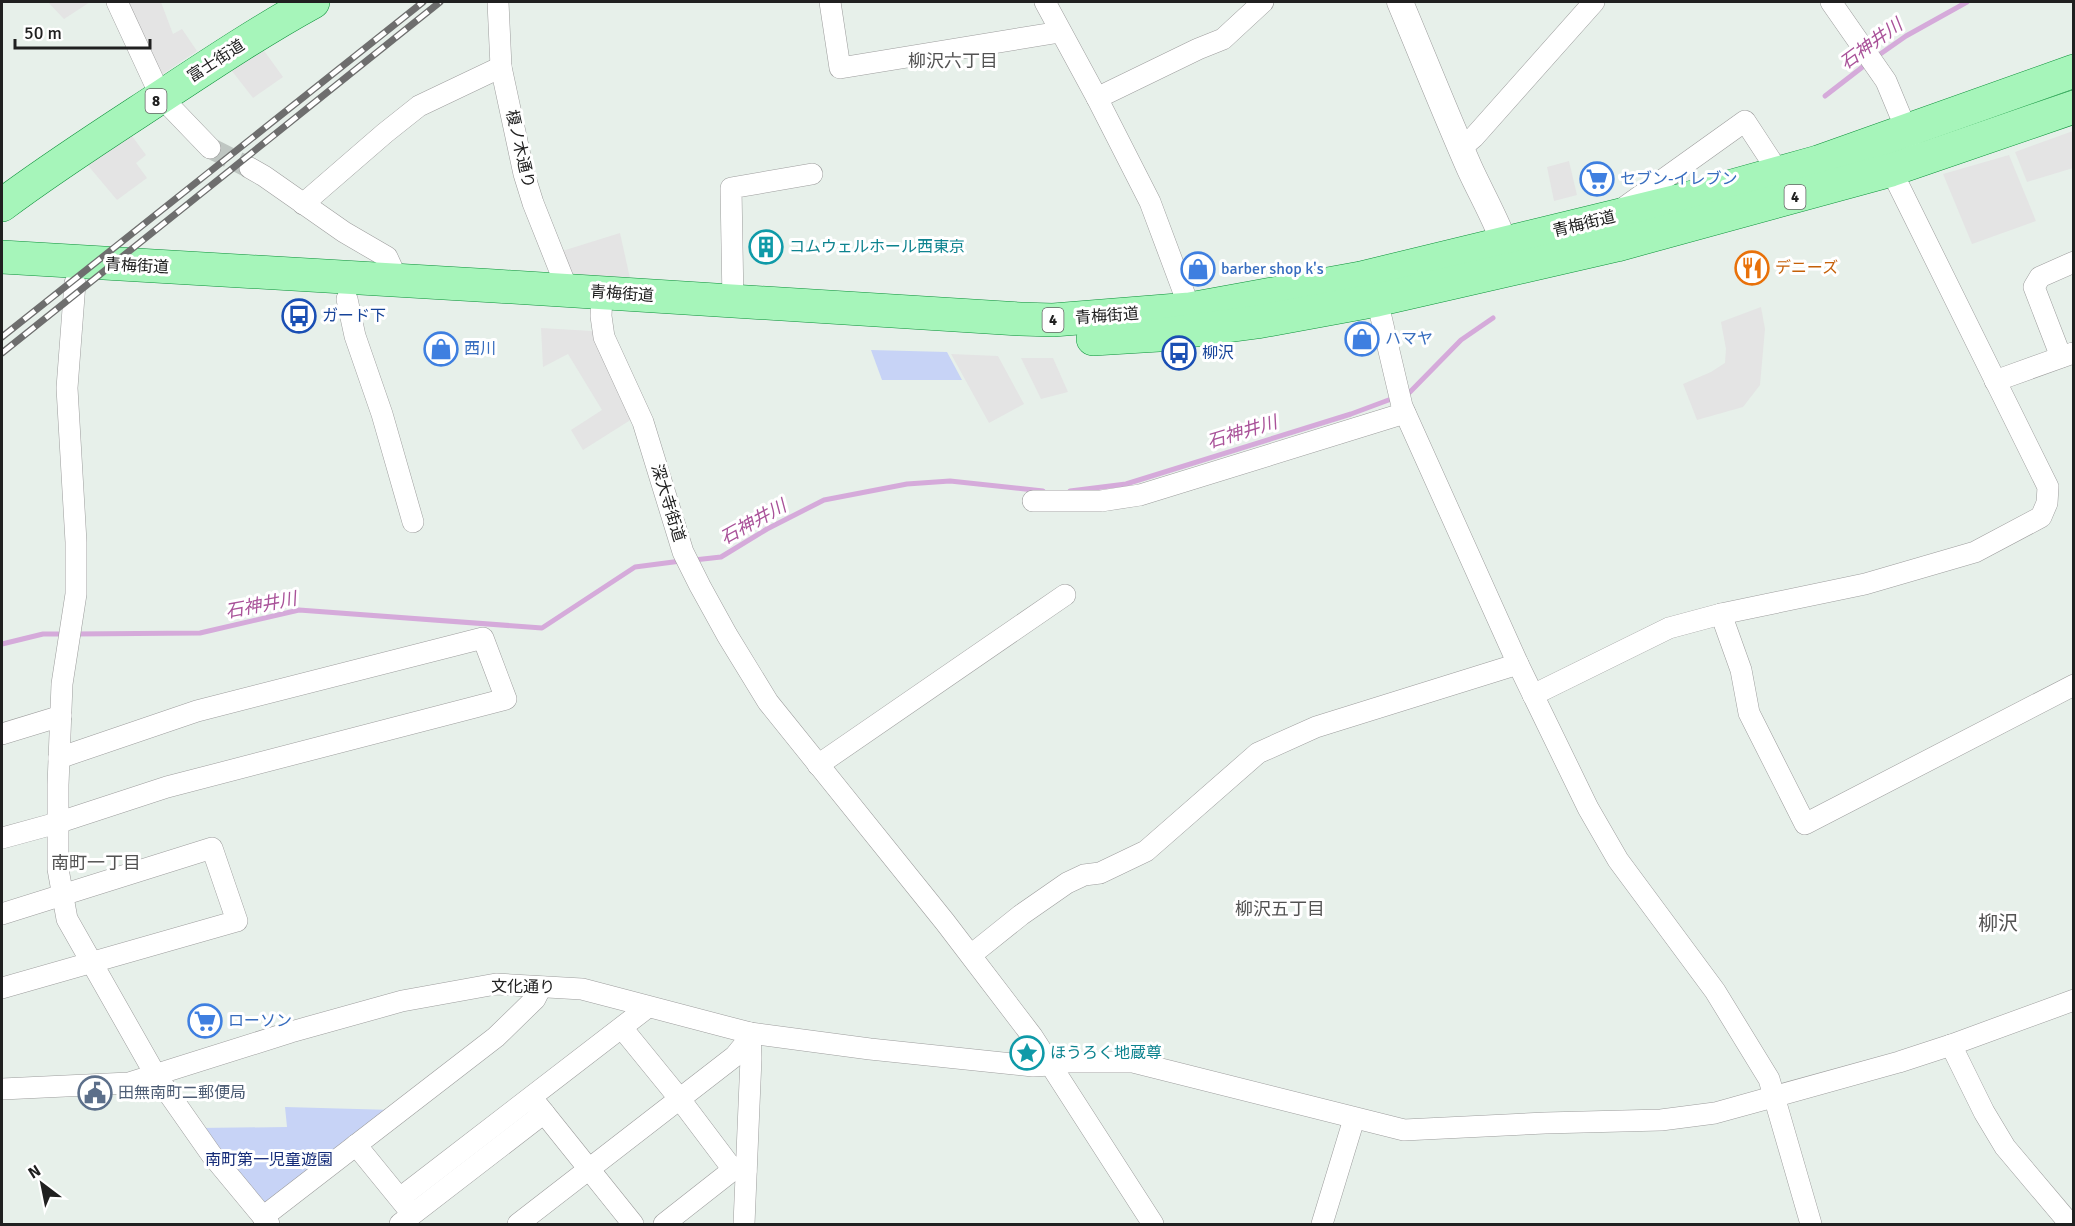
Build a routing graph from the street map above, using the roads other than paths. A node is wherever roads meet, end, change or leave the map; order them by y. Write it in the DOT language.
graph roads {
  1 [pos="117,2"];
  2 [pos="313,2"];
  3 [pos="498,2"];
  4 [pos="830,2"];
  5 [pos="1045,2"];
  6 [pos="1263,2"];
  7 [pos="1400,2"];
  8 [pos="1594,2"];
  9 [pos="1831,2"];
  10 [pos="1060,32"];
  11 [pos="501,67"];
  12 [pos="2073,71"];
  13 [pos="161,97"];
  14 [pos="1097,98"];
  15 [pos="2073,107"];
  16 [pos="210,148"];
  17 [pos="1461,148"];
  18 [pos="1905,154"];
  19 [pos="1773,163"];
  20 [pos="250,168"];
  21 [pos="812,174"];
  22 [pos="303,204"];
  23 [pos="2,205"];
  24 [pos="1609,218"];
  25 [pos="1508,256"];
  26 [pos="2,257"];
  27 [pos="2073,262"];
  28 [pos="2,278"];
  29 [pos="398,280"];
  30 [pos="75,283"];
  31 [pos="568,291"];
  32 [pos="347,299"];
  33 [pos="1377,300"];
  34 [pos="733,302"];
  35 [pos="602,304"];
  36 [pos="1190,309"];
  37 [pos="2067,355"];
  38 [pos="1995,381"];
  39 [pos="1404,409"];
  40 [pos="1033,501"];
  41 [pos="413,522"];
  42 [pos="1065,595"];
  43 [pos="1721,614"];
  44 [pos="1518,664"];
  45 [pos="2073,685"];
  46 [pos="1533,695"];
  47 [pos="61,716"];
  48 [pos="2,734"];
  49 [pos="59,758"];
  50 [pos="818,765"];
  51 [pos="57,822"];
  52 [pos="2,838"];
  53 [pos="63,895"];
  54 [pos="2,914"];
  55 [pos="971,955"];
  56 [pos="92,963"];
  57 [pos="541,987"];
  58 [pos="2,988"];
  59 [pos="2073,1000"];
  60 [pos="648,1007"];
  61 [pos="622,1028"];
  62 [pos="750,1033"];
  63 [pos="1952,1045"];
  64 [pos="1051,1065"];
  65 [pos="155,1074"];
  66 [pos="2,1089"];
  67 [pos="679,1098"];
  68 [pos="1776,1098"];
  69 [pos="538,1106"];
  70 [pos="1354,1119"];
  71 [pos="356,1145"];
  72 [pos="588,1169"];
  73 [pos="740,1170"];
  74 [pos="400,1198"];
  75 [pos="407,1220"];
  76 [pos="266,1221"];
  77 [pos="518,1224"];
  78 [pos="633,1224"];
  79 [pos="664,1224"];
  80 [pos="744,1224"];
  81 [pos="1153,1224"];
  82 [pos="1322,1224"];
  83 [pos="1811,1224"];
  84 [pos="2070,1224"];
  1 -- 13 [label="street"];
  2 -- 13 [label="main road, 富士街道 / 8"];
  3 -- 11 [label="street, 榎ノ木通り"];
  4 -- 10 [label="street"];
  5 -- 10 [label="street"];
  6 -- 14 [label="street"];
  7 -- 17 [label="street"];
  8 -- 17 [label="street"];
  9 -- 18 [label="street"];
  10 -- 14 [label="street"];
  11 -- 22 [label="street"];
  11 -- 31 [label="street, 榎ノ木通り"];
  12 -- 18 [label="main road, 青梅街道 / 4"];
  13 -- 16 [label="street"];
  13 -- 23 [label="main road, 富士街道 / 8"];
  14 -- 36 [label="street"];
  15 -- 18 [label="main road, 青梅街道 / 4"];
  17 -- 25 [label="street"];
  18 -- 19 [label="main road, 青梅街道 / 4"];
  18 -- 25 [label="main road, 青梅街道 / 4"];
  18 -- 38 [label="street"];
  19 -- 24 [label="main road, 青梅街道 / 4"];
  19 -- 24 [label="street"];
  20 -- 22 [label="street"];
  21 -- 34 [label="street"];
  22 -- 29 [label="street"];
  24 -- 25 [label="main road, 青梅街道 / 4"];
  25 -- 33 [label="main road, 青梅街道 / 4"];
  25 -- 36 [label="main road, 青梅街道 / 4"];
  26 -- 29 [label="main road, 青梅街道 / 4"];
  27 -- 37 [label="street"];
  28 -- 30 [label="main road, 青梅街道 / 4"];
  29 -- 31 [label="main road, 青梅街道 / 4"];
  30 -- 32 [label="main road, 青梅街道 / 4"];
  30 -- 47 [label="street"];
  31 -- 35 [label="main road, 青梅街道 / 4"];
  32 -- 35 [label="main road, 青梅街道 / 4"];
  32 -- 41 [label="street"];
  33 -- 35 [label="main road, 青梅街道 / 4"];
  33 -- 39 [label="street"];
  34 -- 35 [label="main road, 青梅街道 / 4"];
  34 -- 36 [label="main road, 青梅街道 / 4"];
  35 -- 50 [label="street, 深大寺街道"];
  37 -- 38 [label="street"];
  38 -- 43 [label="street"];
  39 -- 40 [label="street"];
  39 -- 44 [label="street"];
  42 -- 50 [label="street"];
  43 -- 45 [label="street"];
  43 -- 46 [label="street"];
  44 -- 46 [label="street"];
  44 -- 55 [label="street"];
  46 -- 68 [label="street"];
  47 -- 48 [label="street"];
  47 -- 49 [label="street"];
  49 -- 51 [label="street"];
  49 -- 51 [label="street"];
  50 -- 55 [label="street, 深大寺街道"];
  51 -- 52 [label="street"];
  51 -- 53 [label="street"];
  53 -- 54 [label="street"];
  53 -- 56 [label="street"];
  53 -- 56 [label="street"];
  55 -- 64 [label="street"];
  56 -- 58 [label="street"];
  56 -- 65 [label="street"];
  57 -- 60 [label="street, 文化通り"];
  57 -- 65 [label="street, 文化通り"];
  57 -- 71 [label="street"];
  59 -- 63 [label="street, 文化通り"];
  60 -- 61 [label="street"];
  60 -- 62 [label="street, 文化通り"];
  61 -- 67 [label="street"];
  61 -- 69 [label="street"];
  62 -- 64 [label="street, 文化通り"];
  62 -- 67 [label="street"];
  62 -- 73 [label="street"];
  63 -- 68 [label="street, 文化通り"];
  63 -- 84 [label="street"];
  64 -- 70 [label="street, 文化通り"];
  64 -- 81 [label="street"];
  65 -- 66 [label="street, 文化通り"];
  65 -- 76 [label="street"];
  67 -- 72 [label="street"];
  67 -- 73 [label="street"];
  68 -- 70 [label="street, 文化通り"];
  68 -- 83 [label="street"];
  69 -- 72 [label="street"];
  69 -- 74 [label="street"];
  69 -- 75 [label="street"];
  70 -- 82 [label="street"];
  71 -- 74 [label="street"];
  71 -- 76 [label="street"];
  72 -- 77 [label="street"];
  72 -- 78 [label="street"];
  73 -- 79 [label="street"];
  73 -- 80 [label="street"];
  74 -- 75 [label="street"];
}
